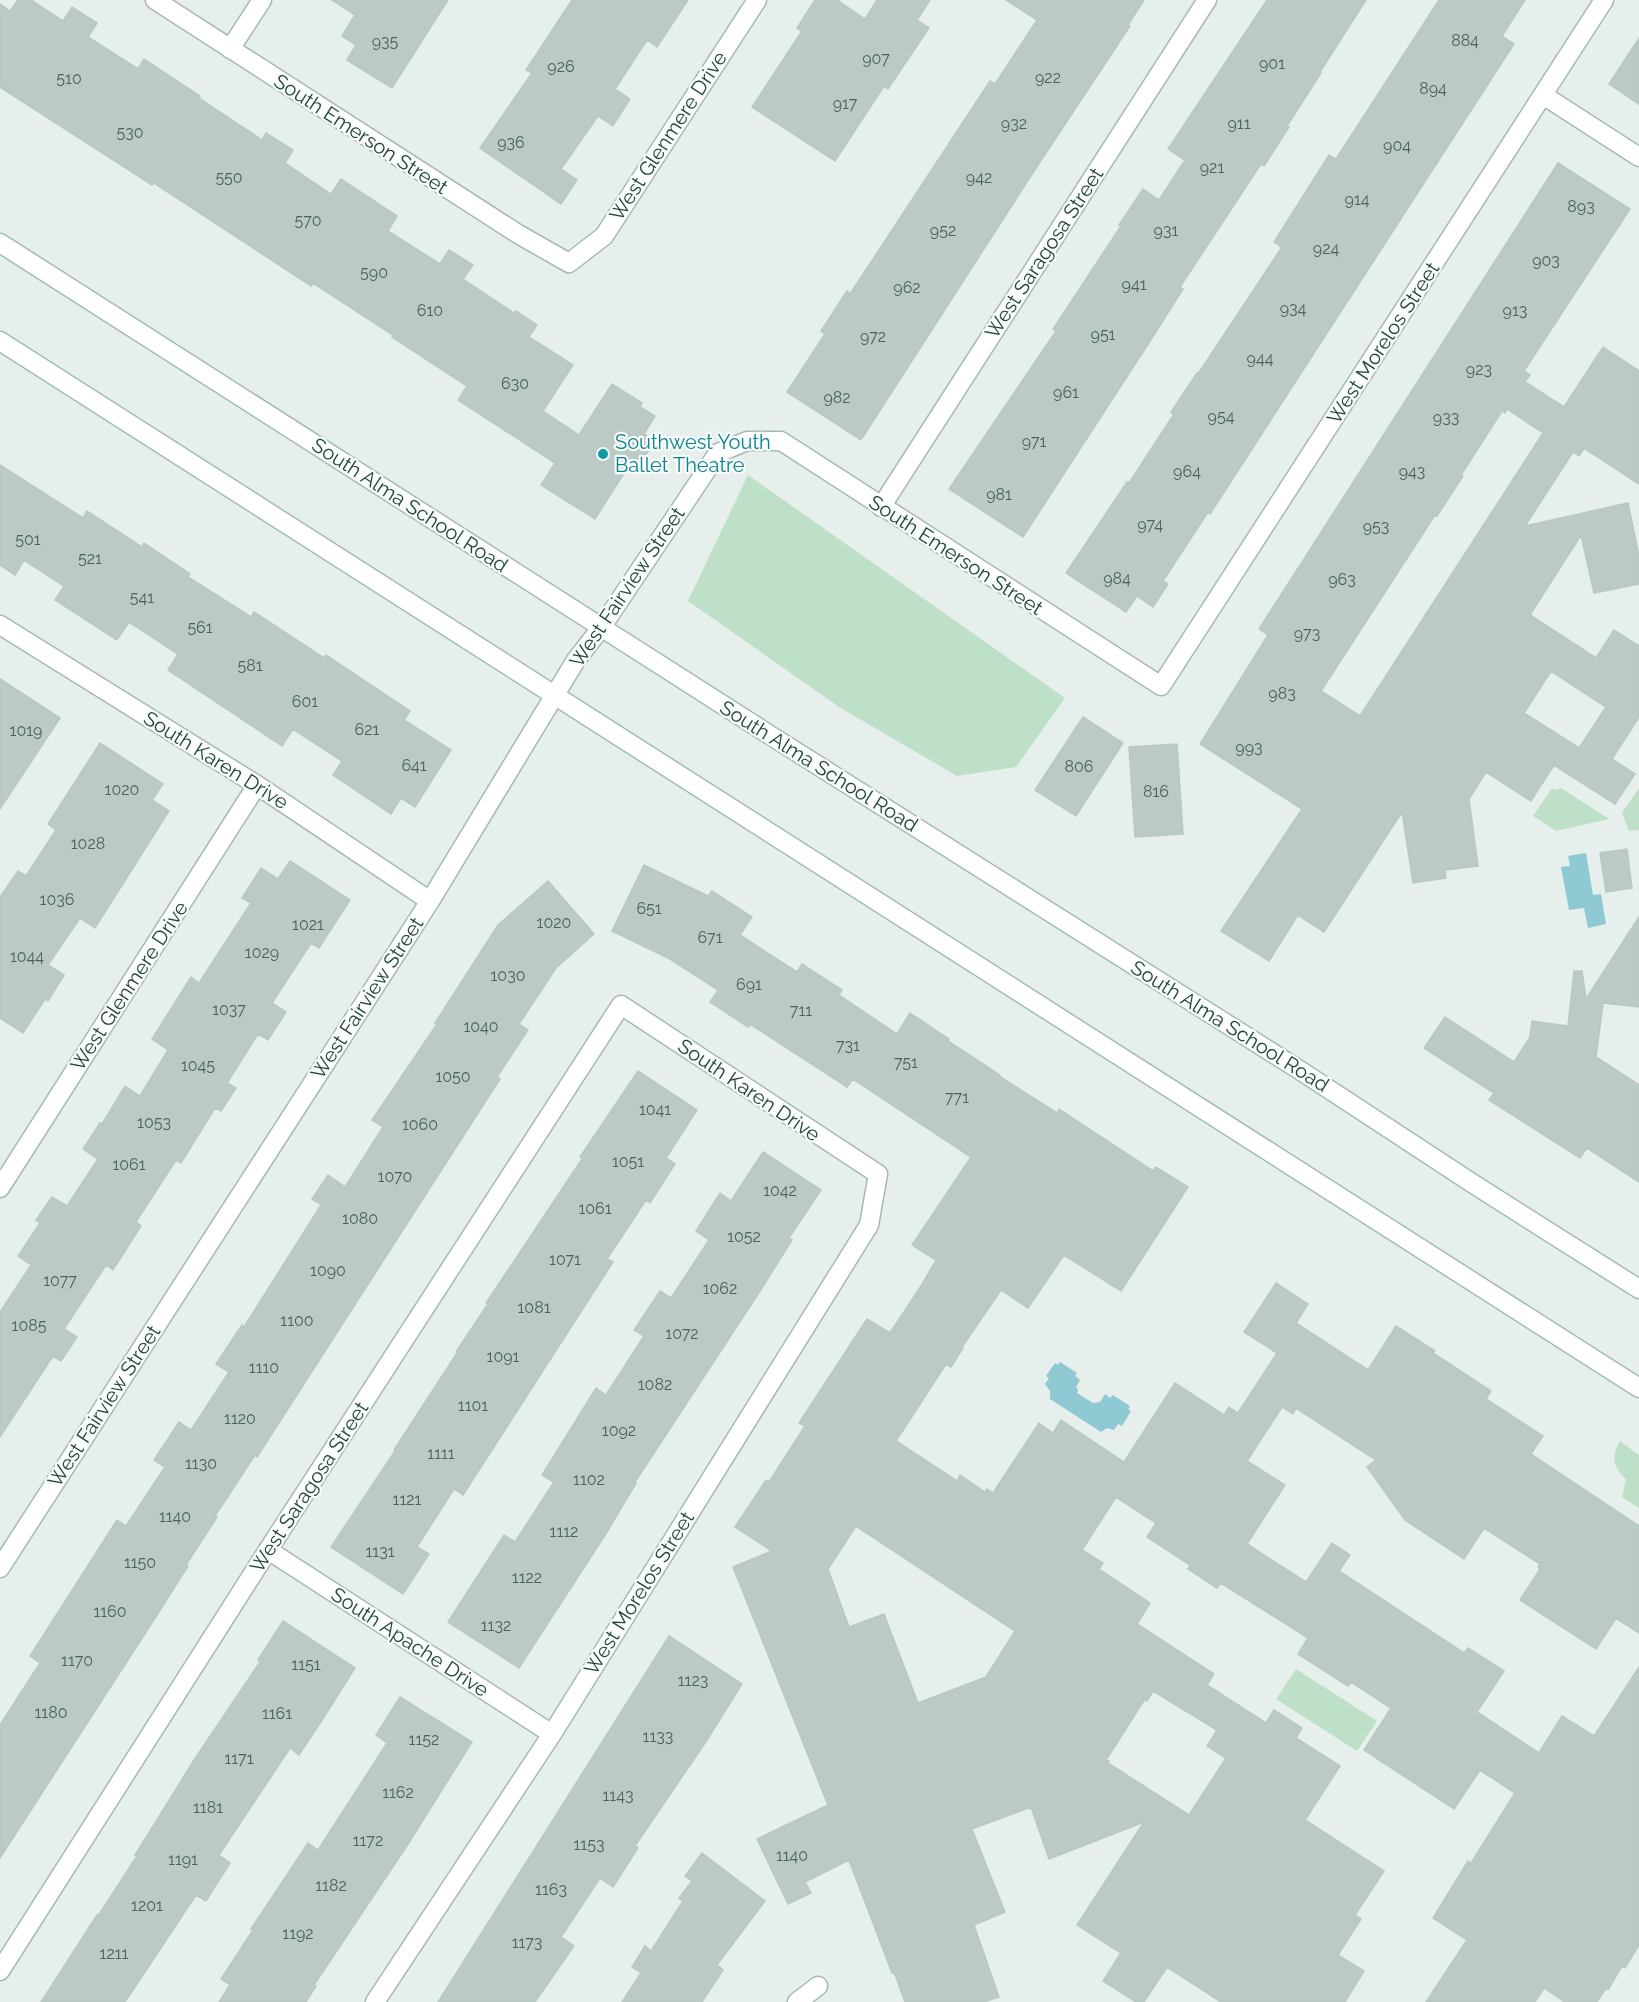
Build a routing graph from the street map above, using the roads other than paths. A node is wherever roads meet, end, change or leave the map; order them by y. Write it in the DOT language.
graph roads {
  1 [pos="155,0"];
  2 [pos="262,0"];
  3 [pos="757,0"];
  4 [pos="1207,0"];
  5 [pos="1604,0"];
  6 [pos="230,50"];
  7 [pos="1543,94"];
  8 [pos="1639,157"];
  9 [pos="0,243"];
  10 [pos="569,263"];
  11 [pos="0,341"];
  12 [pos="747,441"];
  13 [pos="881,507"];
  14 [pos="0,625"];
  15 [pos="601,628"];
  16 [pos="1161,686"];
  17 [pos="556,696"];
  18 [pos="257,785"];
  19 [pos="430,901"];
  20 [pos="621,1005"];
  21 [pos="878,1174"];
  22 [pos="0,1188"];
  23 [pos="1639,1289"];
  24 [pos="1639,1388"];
  25 [pos="268,1550"];
  26 [pos="0,1568"];
  27 [pos="552,1734"];
  28 [pos="0,1971"];
  29 [pos="818,1986"];
  30 [pos="375,2002"];
  31 [pos="797,2002"];
  1 -- 6 [label="street, South Emerson Street"];
  2 -- 6 [label="street"];
  3 -- 10 [label="street, West Glenmere Drive"];
  4 -- 13 [label="street, West Saragosa Street"];
  5 -- 7 [label="street, West Morelos Street"];
  6 -- 10 [label="street, South Emerson Street"];
  7 -- 8 [label="street"];
  7 -- 16 [label="street, West Morelos Street"];
  9 -- 15 [label="street, South Alma School Road"];
  11 -- 17 [label="street"];
  12 -- 13 [label="street, South Emerson Street"];
  12 -- 15 [label="street, West Fairview Street"];
  13 -- 16 [label="street, South Emerson Street"];
  14 -- 18 [label="street, South Karen Drive"];
  15 -- 17 [label="street, West Fairview Street"];
  15 -- 23 [label="street, South Alma School Road"];
  17 -- 19 [label="street, West Fairview Street"];
  17 -- 24 [label="street"];
  18 -- 19 [label="street, South Karen Drive"];
  18 -- 22 [label="street, West Glenmere Drive"];
  19 -- 26 [label="street, West Fairview Street"];
  20 -- 21 [label="street, South Karen Drive"];
  20 -- 25 [label="street, West Saragosa Street"];
  21 -- 27 [label="street, West Morelos Street"];
  25 -- 27 [label="street, South Apache Drive"];
  25 -- 28 [label="street, West Saragosa Street"];
  27 -- 30 [label="street, West Morelos Street"];
  29 -- 31 [label="street"];
}
